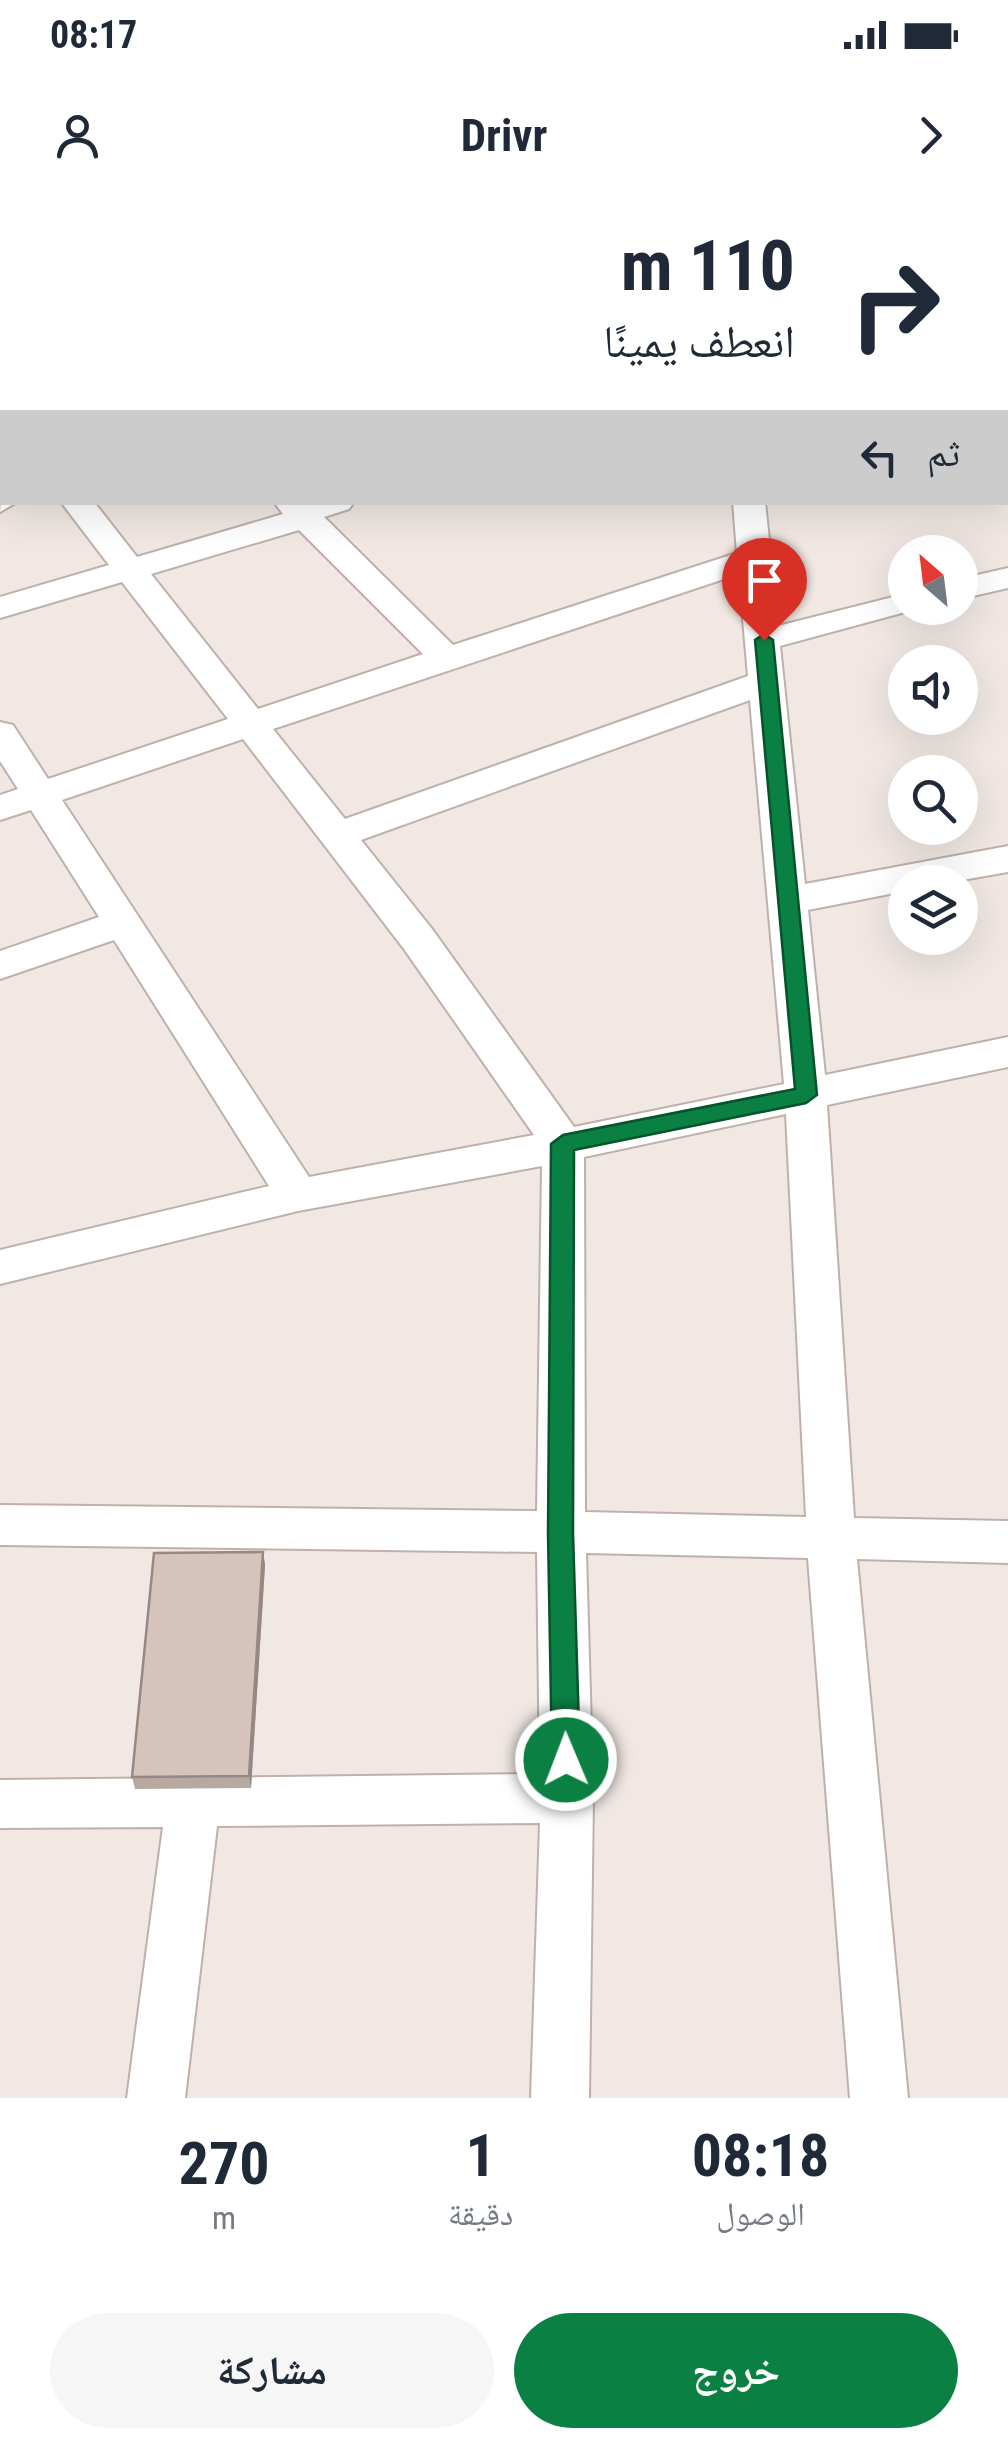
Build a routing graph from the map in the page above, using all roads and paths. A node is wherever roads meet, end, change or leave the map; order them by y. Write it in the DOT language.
graph roads {
  1 [pos="79,505"];
  2 [pos="324,505"];
  3 [pos="749,505"];
  4 [pos="297,511"];
  5 [pos="756,558"];
  6 [pos="131,571"];
  7 [pos="1008,578"];
  8 [pos="978,586"];
  9 [pos="0,608"];
  10 [pos="888,611"];
  11 [pos="448,658"];
  12 [pos="766,661"];
  13 [pos="250,724"];
  14 [pos="0,733"];
  15 [pos="40,795"];
  16 [pos="0,808"];
  17 [pos="335,836"];
  18 [pos="1008,859"];
  19 [pos="786,901"];
  20 [pos="122,923"];
  21 [pos="0,965"];
  22 [pos="1008,1052"];
  23 [pos="806,1095"];
  24 [pos="563,1144"];
  25 [pos="298,1196"];
  26 [pos="0,1266"];
  27 [pos="0,1526"];
  28 [pos="560,1533"];
  29 [pos="831,1540"];
  30 [pos="1008,1542"];
  31 [pos="566,1798"];
  32 [pos="193,1802"];
  33 [pos="0,1804"];
  34 [pos="156,2098"];
  35 [pos="560,2098"];
  36 [pos="879,2098"];
  1 -- 6 [label="street"];
  2 -- 4 [label="street"];
  3 -- 5 [label="street"];
  4 -- 6 [label="street"];
  4 -- 11 [label="street"];
  5 -- 11 [label="street"];
  5 -- 12 [label="street"];
  6 -- 9 [label="street"];
  6 -- 13 [label="street"];
  7 -- 8 [label="street"];
  10 -- 12 [label="street"];
  11 -- 13 [label="street"];
  12 -- 17 [label="street"];
  12 -- 19 [label="street"];
  13 -- 15 [label="street"];
  13 -- 17 [label="street"];
  14 -- 15 [label="street"];
  15 -- 16 [label="street"];
  15 -- 20 [label="street"];
  17 -- 24 [label="street"];
  18 -- 19 [label="street"];
  19 -- 23 [label="street"];
  20 -- 21 [label="street"];
  20 -- 25 [label="street"];
  22 -- 23 [label="street"];
  23 -- 24 [label="street"];
  23 -- 29 [label="street"];
  24 -- 25 [label="street"];
  24 -- 28 [label="street"];
  25 -- 26 [label="street"];
  27 -- 28 [label="street"];
  28 -- 29 [label="street"];
  28 -- 31 [label="street"];
  29 -- 30 [label="street"];
  29 -- 36 [label="street"];
  31 -- 32 [label="street"];
  31 -- 35 [label="street"];
  32 -- 33 [label="street"];
  32 -- 34 [label="street"];
}
